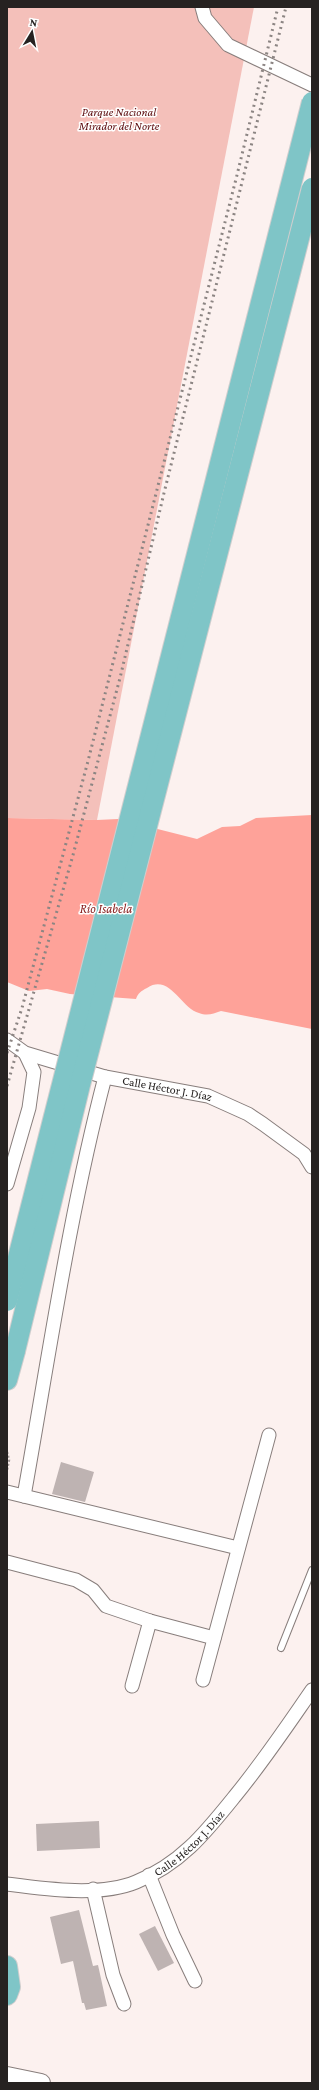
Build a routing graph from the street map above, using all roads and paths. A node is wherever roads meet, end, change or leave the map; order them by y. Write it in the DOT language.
graph roads {
  1 [pos="202,7"];
  2 [pos="312,85"];
  3 [pos="312,102"];
  4 [pos="312,188"];
  5 [pos="7,1040"];
  6 [pos="25,1053"];
  7 [pos="104,1077"];
  8 [pos="308,1153"];
  9 [pos="312,1167"];
  10 [pos="7,1184"];
  11 [pos="7,1301"];
  12 [pos="7,1380"];
  13 [pos="269,1435"];
  14 [pos="7,1452"];
  15 [pos="7,1470"];
  16 [pos="7,1492"];
  17 [pos="24,1496"];
  18 [pos="238,1548"];
  19 [pos="7,1562"];
  20 [pos="312,1570"];
  21 [pos="150,1621"];
  22 [pos="214,1638"];
  23 [pos="281,1648"];
  24 [pos="203,1680"];
  25 [pos="132,1686"];
  26 [pos="312,1690"];
  27 [pos="149,1876"];
  28 [pos="7,1884"];
  29 [pos="93,1890"];
  30 [pos="7,1966"];
  31 [pos="195,1981"];
  32 [pos="7,1995"];
  33 [pos="124,2004"];
  34 [pos="7,2076"];
  35 [pos="41,2083"];
  1 -- 2 [label="street"];
  3 -- 11 [label="main road, bridge"];
  4 -- 12 [label="main road, bridge"];
  5 -- 6 [label="street, Calle Héctor J. Díaz"];
  6 -- 7 [label="street, Calle Héctor J. Díaz"];
  6 -- 10 [label="street"];
  7 -- 8 [label="street, Calle Héctor J. Díaz"];
  7 -- 17 [label="street"];
  8 -- 9 [label="street, Calle Héctor J. Díaz"];
  13 -- 18 [label="street"];
  14 -- 15 [label="path"];
  16 -- 17 [label="street"];
  17 -- 18 [label="street"];
  18 -- 22 [label="street"];
  19 -- 21 [label="street"];
  20 -- 23 [label="lane"];
  21 -- 22 [label="street"];
  21 -- 25 [label="street"];
  22 -- 24 [label="street"];
  26 -- 27 [label="street, Calle Héctor J. Díaz"];
  27 -- 29 [label="street, Calle Héctor J. Díaz"];
  27 -- 31 [label="street"];
  28 -- 29 [label="street, Calle Héctor J. Díaz"];
  29 -- 33 [label="street"];
  30 -- 32 [label="main road"];
  34 -- 35 [label="main road"];
}
